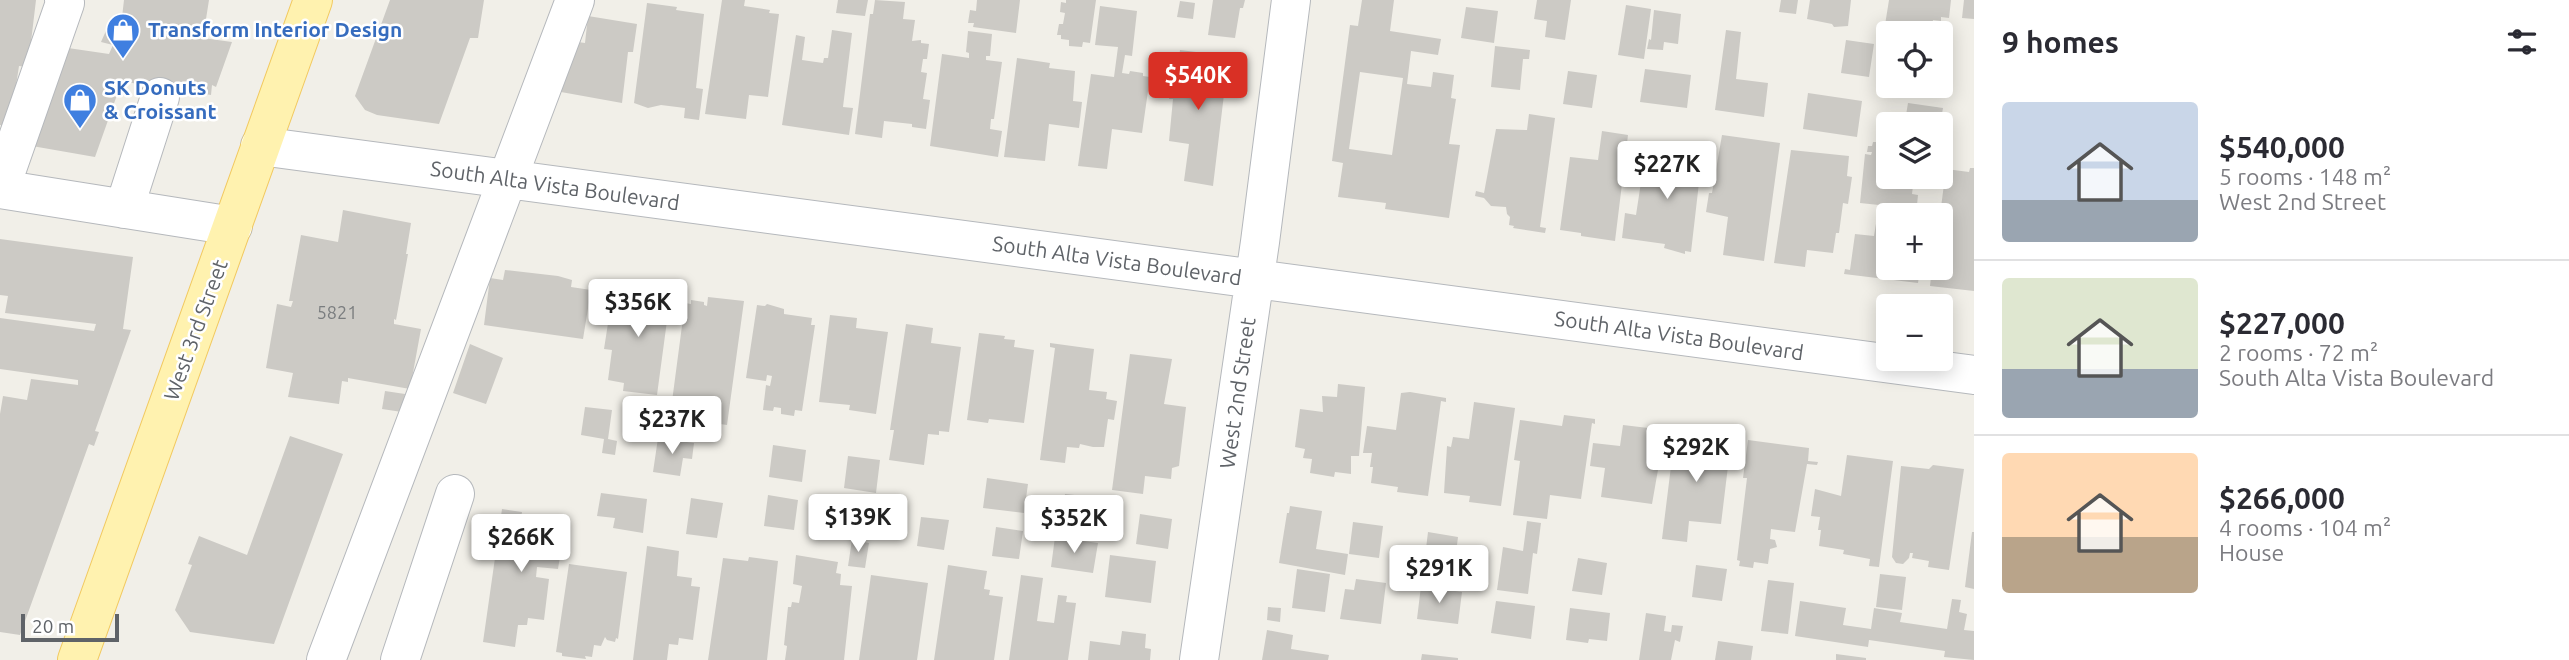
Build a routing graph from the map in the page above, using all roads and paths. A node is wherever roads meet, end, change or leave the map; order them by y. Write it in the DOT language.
graph roads {
  1 [pos="64,0"];
  2 [pos="313,0"];
  3 [pos="575,0"];
  4 [pos="1291,0"];
  5 [pos="160,97"];
  6 [pos="260,146"];
  7 [pos="507,179"];
  8 [pos="0,189"];
  9 [pos="124,209"];
  10 [pos="233,226"];
  11 [pos="1255,279"];
  12 [pos="1974,375"];
  13 [pos="456,494"];
  14 [pos="76,660"];
  15 [pos="326,660"];
  16 [pos="400,660"];
  17 [pos="1199,660"];
  1 -- 8 [label="street"];
  2 -- 6 [label="main road, West 3rd Street"];
  3 -- 7 [label="street"];
  4 -- 11 [label="street, West 2nd Street"];
  5 -- 9 [label="street"];
  6 -- 7 [label="street, South Alta Vista Boulevard"];
  6 -- 10 [label="main road, West 3rd Street"];
  7 -- 11 [label="street, South Alta Vista Boulevard"];
  7 -- 15 [label="street"];
  8 -- 9 [label="street"];
  9 -- 10 [label="street"];
  10 -- 14 [label="main road, West 3rd Street"];
  11 -- 12 [label="street, South Alta Vista Boulevard"];
  11 -- 17 [label="street, West 2nd Street"];
  13 -- 16 [label="street"];
}
